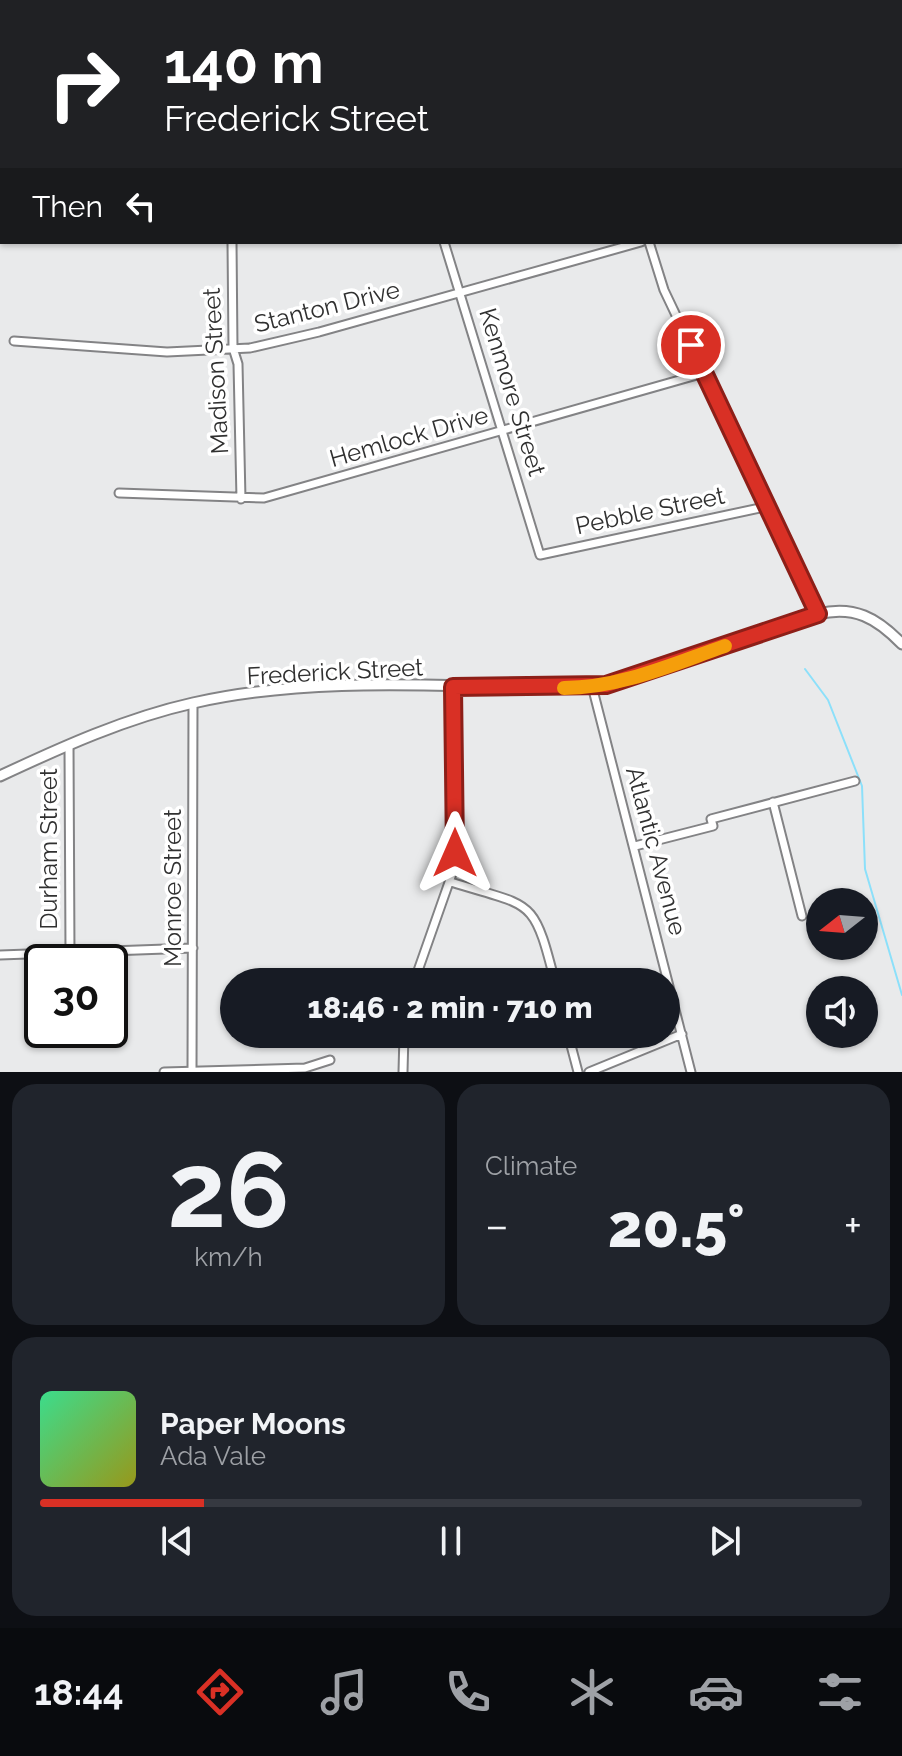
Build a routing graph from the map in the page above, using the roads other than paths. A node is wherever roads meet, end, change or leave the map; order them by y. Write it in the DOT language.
graph roads {
  1 [pos="232,244"];
  2 [pos="445,244"];
  3 [pos="634,244"];
  4 [pos="650,244"];
  5 [pos="461,293"];
  6 [pos="14,341"];
  7 [pos="233,348"];
  8 [pos="704,373"];
  9 [pos="502,430"];
  10 [pos="119,493"];
  11 [pos="241,499"];
  12 [pos="769,506"];
  13 [pos="540,555"];
  14 [pos="818,614"];
  15 [pos="902,644"];
  16 [pos="592,686"];
  17 [pos="453,687"];
  18 [pos="193,703"];
  19 [pos="69,745"];
  20 [pos="0,776"];
  21 [pos="855,781"];
  22 [pos="773,802"];
  23 [pos="635,846"];
  24 [pos="451,882"];
  25 [pos="802,916"];
  26 [pos="70,944"];
  27 [pos="193,948"];
  28 [pos="128,951"];
  29 [pos="24,954"];
  30 [pos="0,955"];
  31 [pos="419,968"];
  32 [pos="551,968"];
  33 [pos="682,1034"];
  34 [pos="404,1048"];
  35 [pos="572,1048"];
  36 [pos="330,1060"];
  37 [pos="192,1071"];
  38 [pos="164,1072"];
  39 [pos="403,1072"];
  40 [pos="578,1072"];
  41 [pos="589,1072"];
  42 [pos="691,1072"];
  1 -- 7 [label="street, Madison Street"];
  2 -- 5 [label="street, Kenmore Street"];
  3 -- 5 [label="street, Stanton Drive"];
  4 -- 8 [label="street"];
  5 -- 7 [label="street, Stanton Drive"];
  5 -- 9 [label="street, Kenmore Street"];
  6 -- 7 [label="street, Stanton Drive"];
  7 -- 11 [label="street, Madison Street"];
  8 -- 9 [label="street, Hemlock Drive"];
  8 -- 12 [label="street"];
  9 -- 11 [label="street, Hemlock Drive"];
  9 -- 13 [label="street, Kenmore Street"];
  10 -- 11 [label="street, Hemlock Drive"];
  12 -- 13 [label="street, Pebble Street"];
  12 -- 14 [label="street"];
  14 -- 15 [label="street, Frederick Street"];
  14 -- 16 [label="street, Frederick Street"];
  16 -- 17 [label="street, Frederick Street"];
  16 -- 23 [label="street, Atlantic Avenue"];
  17 -- 18 [label="street, Frederick Street"];
  17 -- 24 [label="street"];
  18 -- 19 [label="street, Frederick Street"];
  18 -- 27 [label="street, Monroe Street"];
  19 -- 20 [label="street, Frederick Street"];
  19 -- 26 [label="street, Durham Street"];
  21 -- 22 [label="street"];
  22 -- 23 [label="street"];
  22 -- 25 [label="street"];
  23 -- 33 [label="street, Atlantic Avenue"];
  24 -- 31 [label="street"];
  24 -- 32 [label="street"];
  27 -- 28 [label="street"];
  27 -- 37 [label="street, Monroe Street"];
  29 -- 30 [label="street"];
  33 -- 41 [label="street"];
  33 -- 42 [label="street, Atlantic Avenue"];
  34 -- 39 [label="street"];
  35 -- 40 [label="street"];
  36 -- 37 [label="street"];
  37 -- 38 [label="street"];
}
